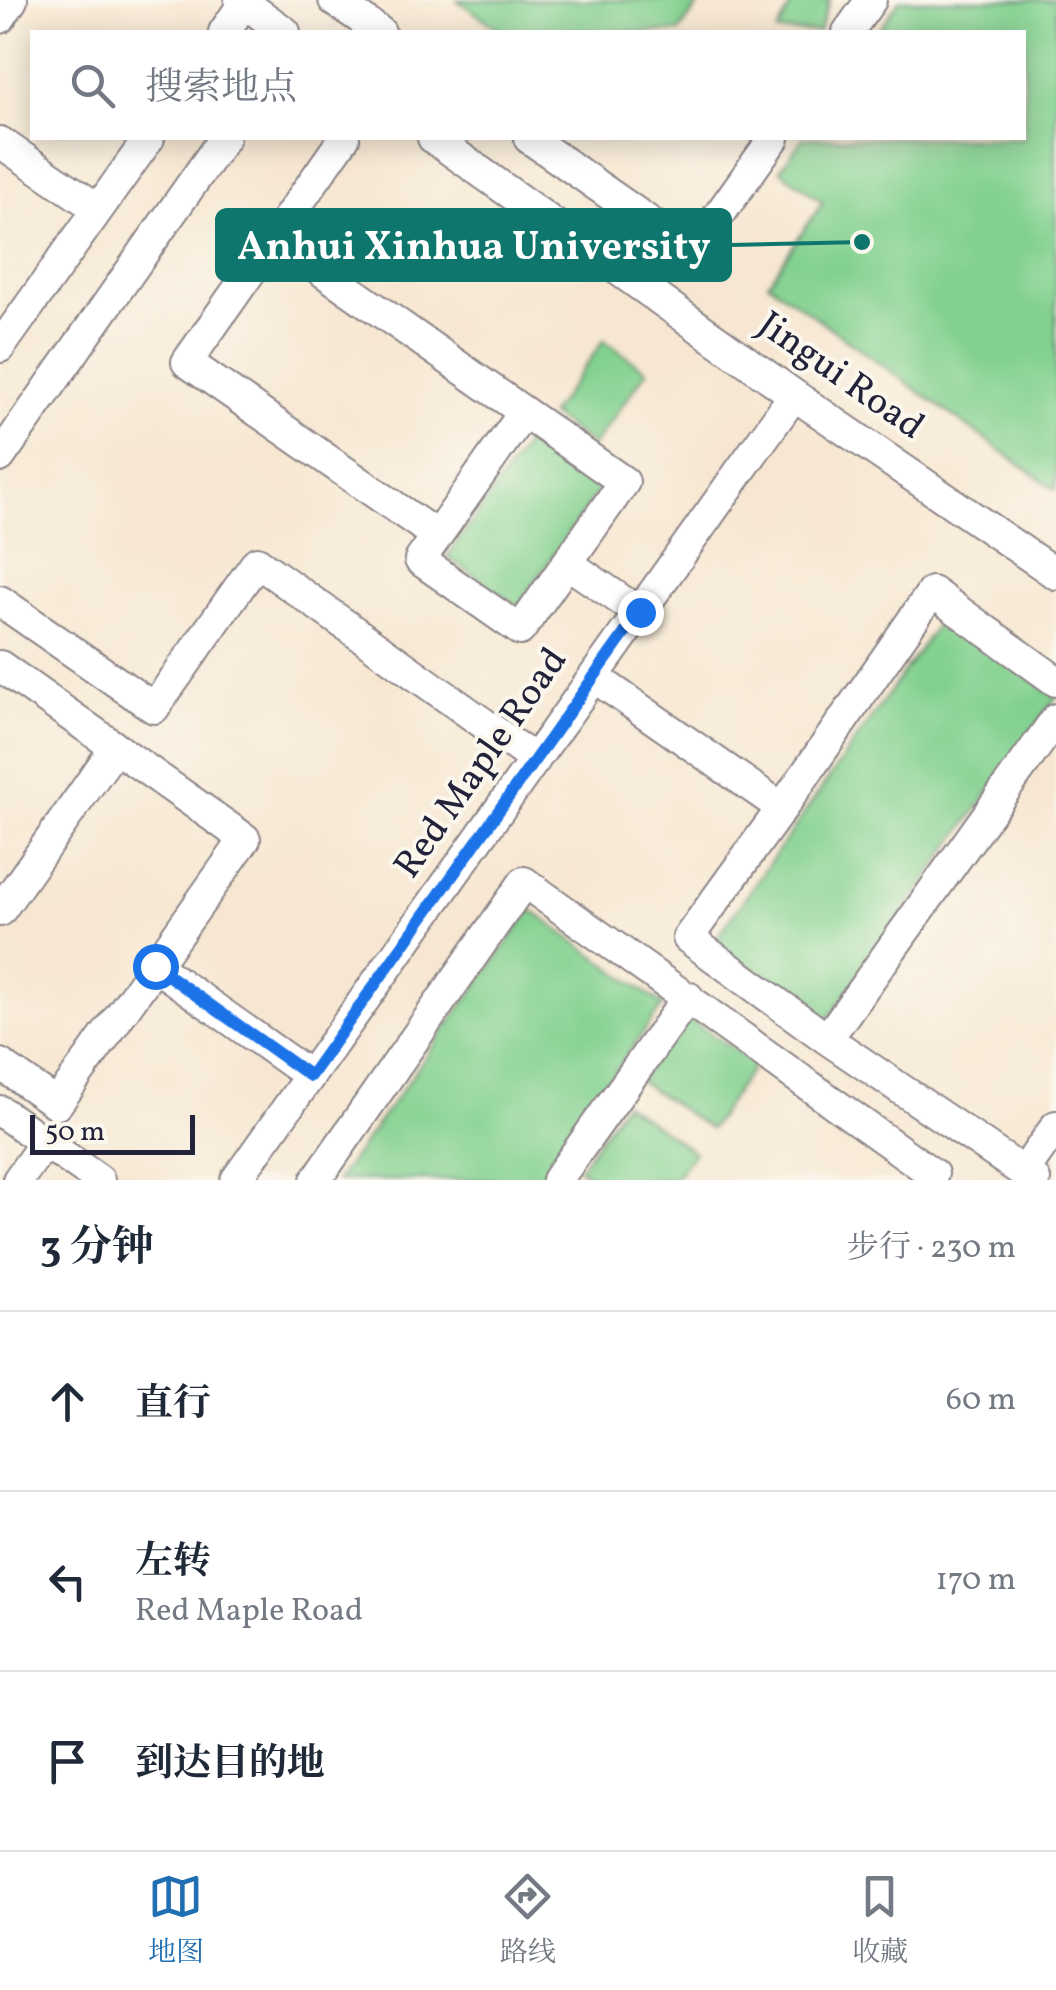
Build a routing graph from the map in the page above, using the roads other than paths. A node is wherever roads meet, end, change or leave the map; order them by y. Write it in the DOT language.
graph roads {
  1 [pos="12,0"];
  2 [pos="334,0"];
  3 [pos="871,0"];
  4 [pos="242,2"];
  5 [pos="0,18"];
  6 [pos="225,30"];
  7 [pos="282,30"];
  8 [pos="377,30"];
  9 [pos="849,30"];
  10 [pos="148,140"];
  11 [pos="223,140"];
  12 [pos="343,140"];
  13 [pos="436,140"];
  14 [pos="533,140"];
  15 [pos="773,140"];
  16 [pos="0,142"];
  17 [pos="98,209"];
  18 [pos="275,238"];
  19 [pos="0,347"];
  20 [pos="794,395"];
  21 [pos="524,412"];
  22 [pos="0,457"];
  23 [pos="437,536"];
  24 [pos="567,563"];
  25 [pos="1056,574"];
  26 [pos="0,602"];
  27 [pos="640,612"];
  28 [pos="0,666"];
  29 [pos="594,677"];
  30 [pos="1056,680"];
  31 [pos="1056,719"];
  32 [pos="116,748"];
  33 [pos="535,760"];
  34 [pos="782,808"];
  35 [pos="0,910"];
  36 [pos="155,966"];
  37 [pos="688,997"];
  38 [pos="827,1039"];
  39 [pos="0,1064"];
  40 [pos="310,1076"];
  41 [pos="0,1111"];
  42 [pos="1056,1126"];
  43 [pos="45,1142"];
  44 [pos="1029,1176"];
  45 [pos="560,1179"];
  46 [pos="18,1180"];
  47 [pos="99,1180"];
  48 [pos="236,1180"];
  49 [pos="316,1180"];
  50 [pos="928,1180"];
  1 -- 5 [label="street"];
  2 -- 8 [label="street"];
  3 -- 9 [label="street"];
  4 -- 6 [label="street"];
  4 -- 7 [label="street"];
  10 -- 17 [label="street"];
  11 -- 22 [label="street"];
  12 -- 18 [label="street"];
  13 -- 20 [label="street, Jingui Road"];
  14 -- 15 [label="street"];
  16 -- 17 [label="street"];
  17 -- 19 [label="street"];
  18 -- 21 [label="street"];
  18 -- 23 [label="street"];
  20 -- 25 [label="street, Jingui Road"];
  20 -- 27 [label="street, Red Maple Road"];
  21 -- 23 [label="street"];
  21 -- 24 [label="street"];
  23 -- 24 [label="street"];
  24 -- 27 [label="street"];
  26 -- 33 [label="street"];
  27 -- 29 [label="street, Red Maple Road"];
  28 -- 32 [label="street"];
  29 -- 33 [label="street, Red Maple Road"];
  29 -- 34 [label="street"];
  30 -- 34 [label="street"];
  31 -- 38 [label="street"];
  32 -- 35 [label="street"];
  32 -- 36 [label="street"];
  33 -- 40 [label="street, Red Maple Road"];
  34 -- 38 [label="street"];
  36 -- 39 [label="street"];
  36 -- 40 [label="street"];
  37 -- 45 [label="street"];
  37 -- 49 [label="street"];
  37 -- 50 [label="street"];
  38 -- 44 [label="street"];
  40 -- 48 [label="street, Red Maple Road"];
  41 -- 43 [label="street"];
  42 -- 44 [label="street"];
  43 -- 46 [label="street"];
  43 -- 47 [label="street"];
}
